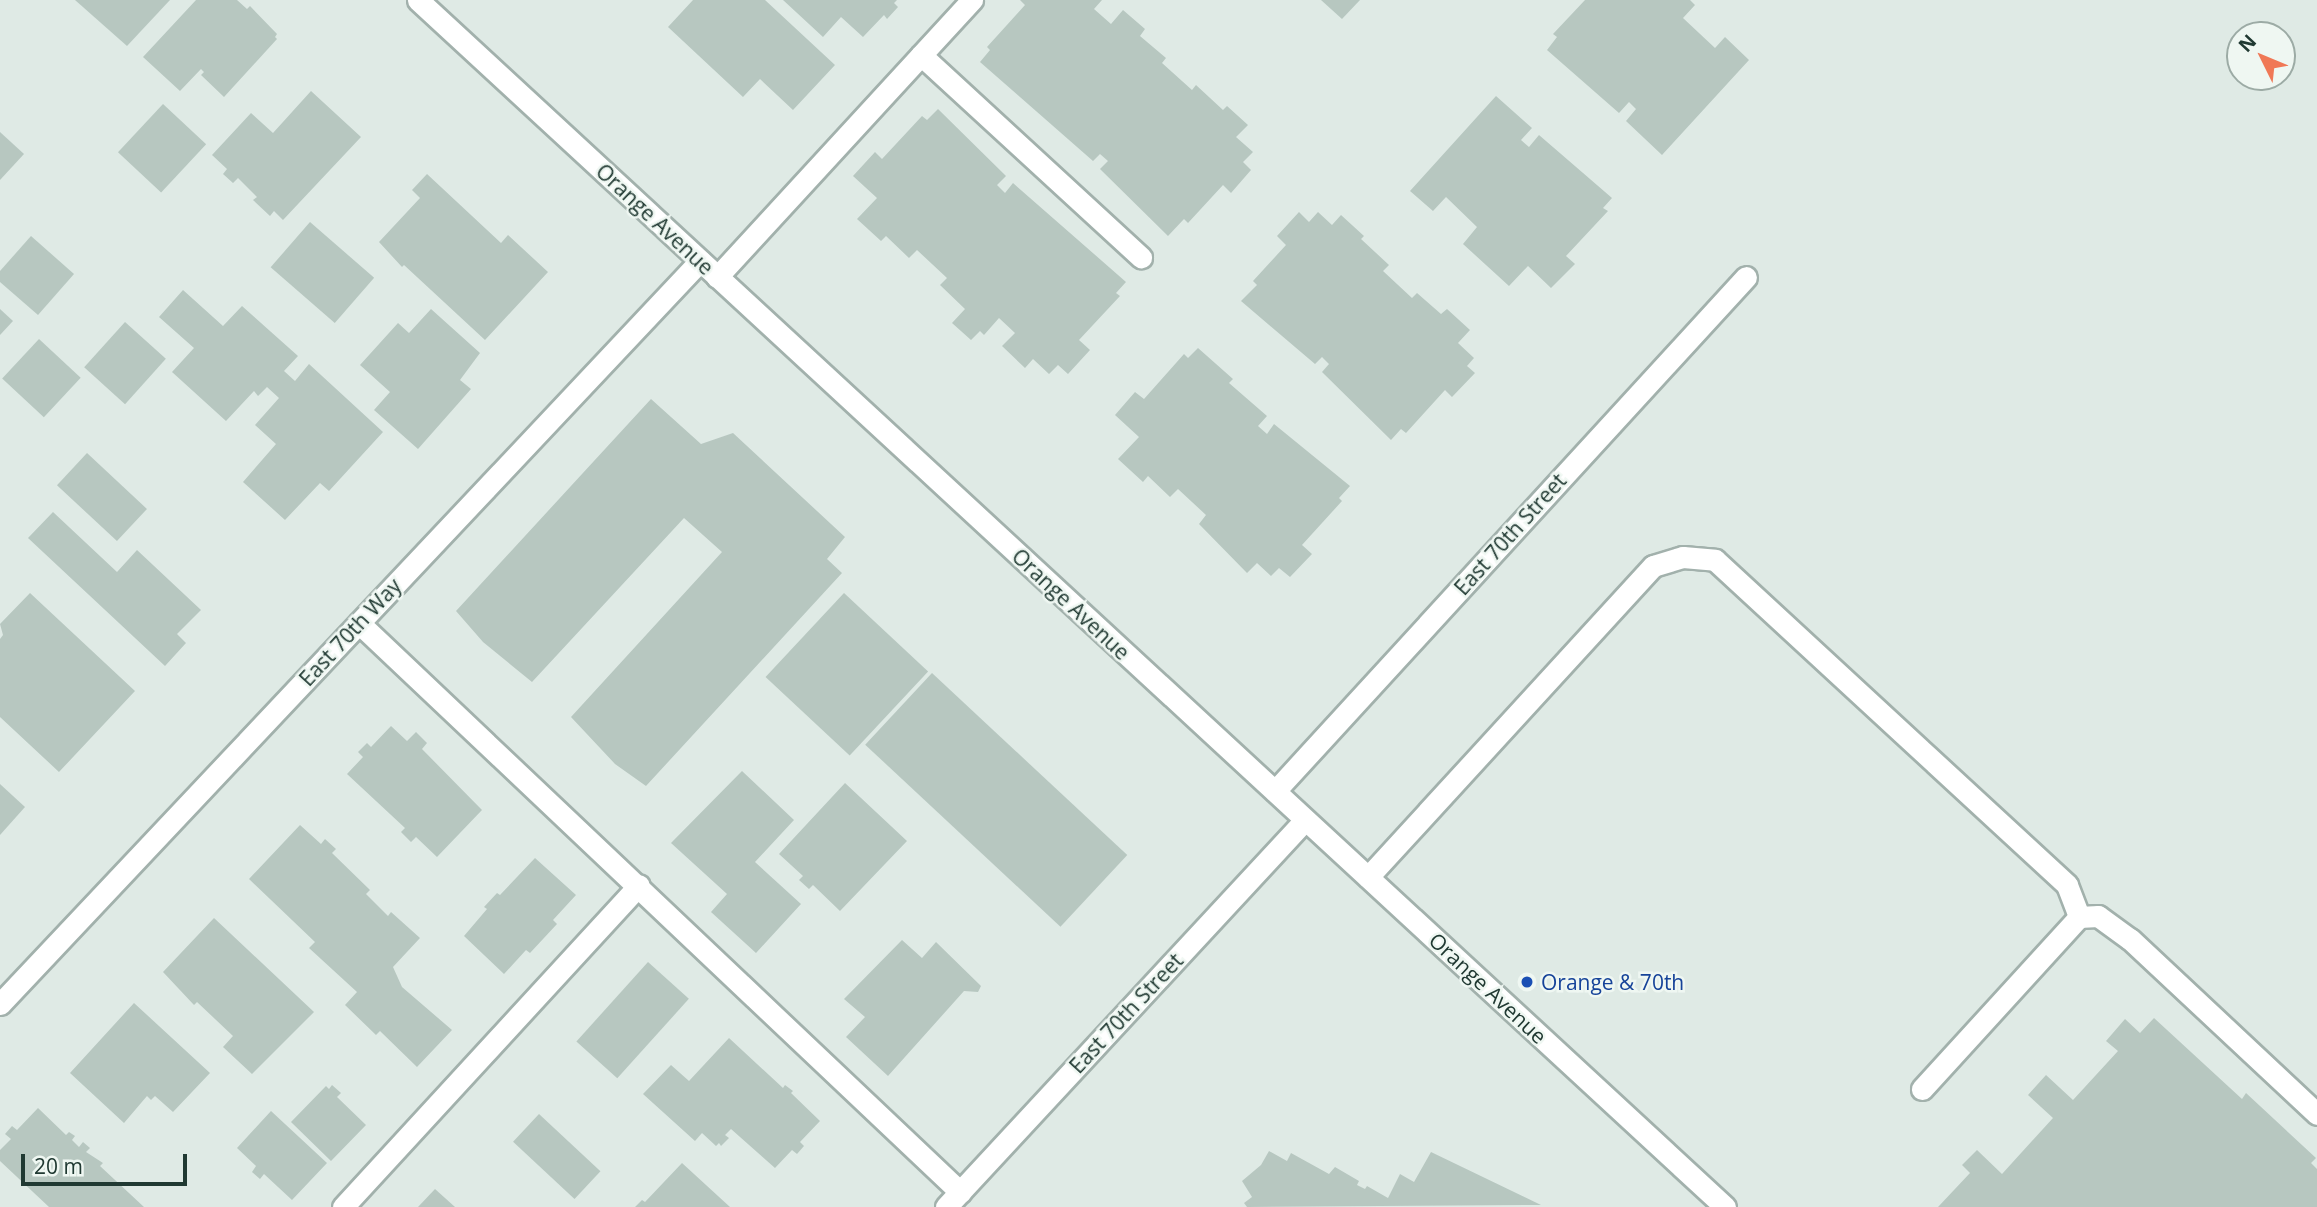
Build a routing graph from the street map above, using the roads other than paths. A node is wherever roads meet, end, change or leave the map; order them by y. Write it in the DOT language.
graph roads {
  1 [pos="418,0"];
  2 [pos="972,0"];
  3 [pos="921,55"];
  4 [pos="1141,257"];
  5 [pos="700,261"];
  6 [pos="717,276"];
  7 [pos="1746,277"];
  8 [pos="359,623"];
  9 [pos="1275,791"];
  10 [pos="1305,820"];
  11 [pos="1368,877"];
  12 [pos="639,885"];
  13 [pos="2079,917"];
  14 [pos="0,1004"];
  15 [pos="1922,1088"];
  16 [pos="2317,1114"];
  17 [pos="953,1199"];
  18 [pos="343,1207"];
  19 [pos="1725,1207"];
  1 -- 5 [label="street, Orange Avenue"];
  2 -- 3 [label="street"];
  3 -- 4 [label="street"];
  3 -- 6 [label="street"];
  5 -- 6 [label="street, Orange Avenue"];
  5 -- 8 [label="street, East 70th Way"];
  6 -- 9 [label="street, Orange Avenue"];
  7 -- 9 [label="street, East 70th Street"];
  8 -- 12 [label="street"];
  8 -- 14 [label="street, East 70th Way"];
  9 -- 10 [label="street, Orange Avenue"];
  10 -- 11 [label="street, Orange Avenue"];
  10 -- 17 [label="street, East 70th Street"];
  11 -- 13 [label="street"];
  11 -- 19 [label="street, Orange Avenue"];
  12 -- 17 [label="street"];
  12 -- 18 [label="street"];
  13 -- 15 [label="street"];
  13 -- 16 [label="street"];
}
